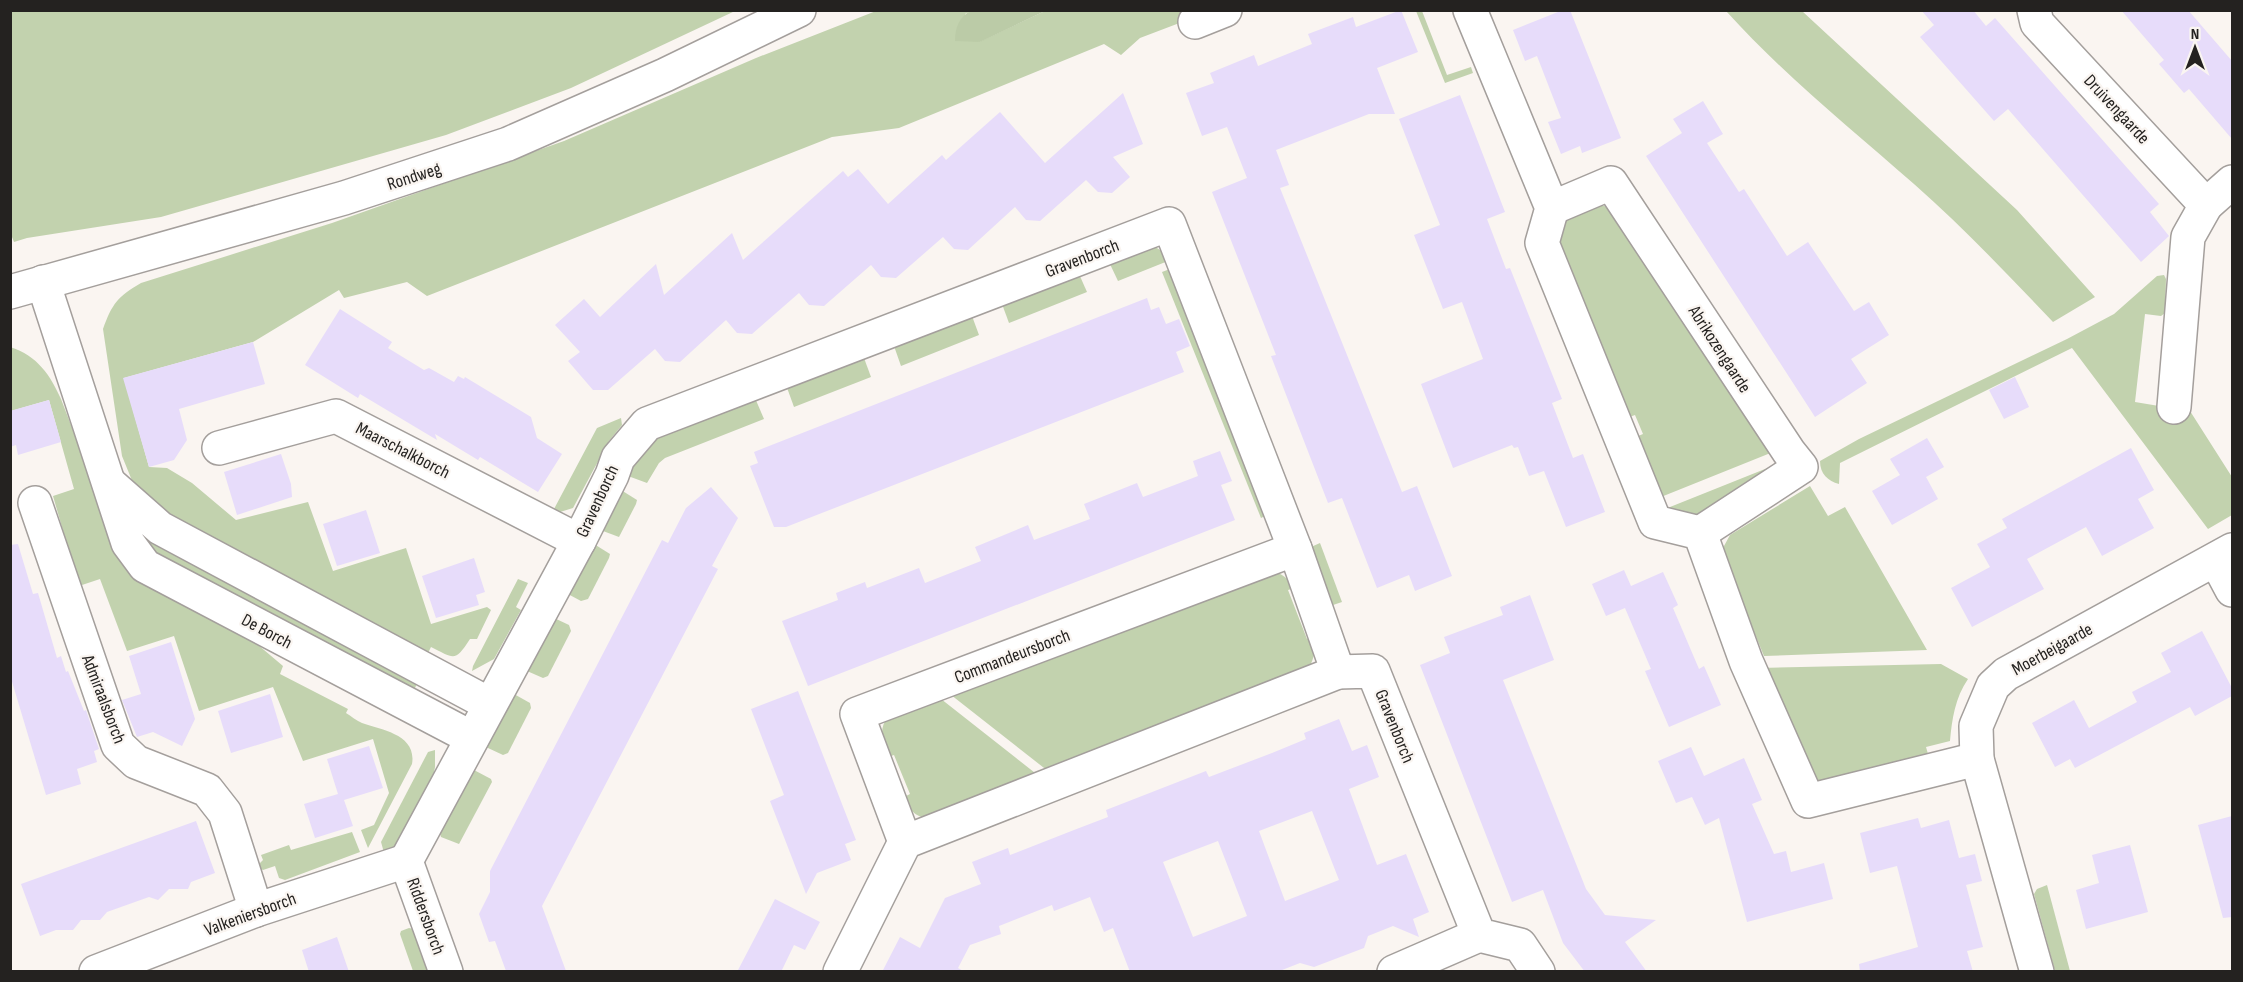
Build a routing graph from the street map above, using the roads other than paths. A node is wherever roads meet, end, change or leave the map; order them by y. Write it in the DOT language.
graph roads {
  1 [pos="799,10"];
  2 [pos="1225,10"];
  3 [pos="1470,10"];
  4 [pos="2034,10"];
  5 [pos="1195,22"];
  6 [pos="2232,182"];
  7 [pos="2206,205"];
  8 [pos="1552,208"];
  9 [pos="43,282"];
  10 [pos="10,292"];
  11 [pos="2174,407"];
  12 [pos="219,448"];
  13 [pos="108,482"];
  14 [pos="35,503"];
  15 [pos="1700,533"];
  16 [pos="579,541"];
  17 [pos="1294,549"];
  18 [pos="2224,555"];
  19 [pos="2232,590"];
  20 [pos="1338,672"];
  21 [pos="489,704"];
  22 [pos="472,738"];
  23 [pos="1977,759"];
  24 [pos="905,842"];
  25 [pos="406,861"];
  26 [pos="256,910"];
  27 [pos="1479,935"];
  28 [pos="96,972"];
  29 [pos="446,972"];
  30 [pos="840,972"];
  31 [pos="1394,972"];
  32 [pos="1538,972"];
  33 [pos="2037,972"];
  1 -- 9 [label="street, Rondweg"];
  2 -- 5 [label="street"];
  3 -- 8 [label="street"];
  4 -- 7 [label="street, Druivengaarde"];
  6 -- 7 [label="street"];
  7 -- 11 [label="street"];
  8 -- 15 [label="street"];
  8 -- 15 [label="street, Abrikozengaarde"];
  9 -- 10 [label="street, Rondweg"];
  9 -- 13 [label="street, De Borch"];
  12 -- 16 [label="street, Maarschalkborch"];
  13 -- 21 [label="street"];
  13 -- 22 [label="street, De Borch"];
  14 -- 26 [label="street, Admiraalsborch"];
  15 -- 23 [label="street"];
  16 -- 17 [label="street, Gravenborch"];
  16 -- 21 [label="street, Gravenborch"];
  17 -- 20 [label="street, Gravenborch"];
  17 -- 24 [label="street, Commandeursborch"];
  18 -- 19 [label="street, Moerbeigaarde"];
  18 -- 23 [label="street, Moerbeigaarde"];
  20 -- 24 [label="street"];
  20 -- 27 [label="street, Gravenborch"];
  21 -- 22 [label="street, Gravenborch"];
  22 -- 25 [label="street, Gravenborch"];
  23 -- 33 [label="street, Moerbeigaarde"];
  24 -- 30 [label="street"];
  25 -- 26 [label="street, Valkeniersborch"];
  25 -- 29 [label="street, Riddersborch"];
  26 -- 28 [label="street, Valkeniersborch"];
  27 -- 31 [label="street"];
  27 -- 32 [label="street"];
}
